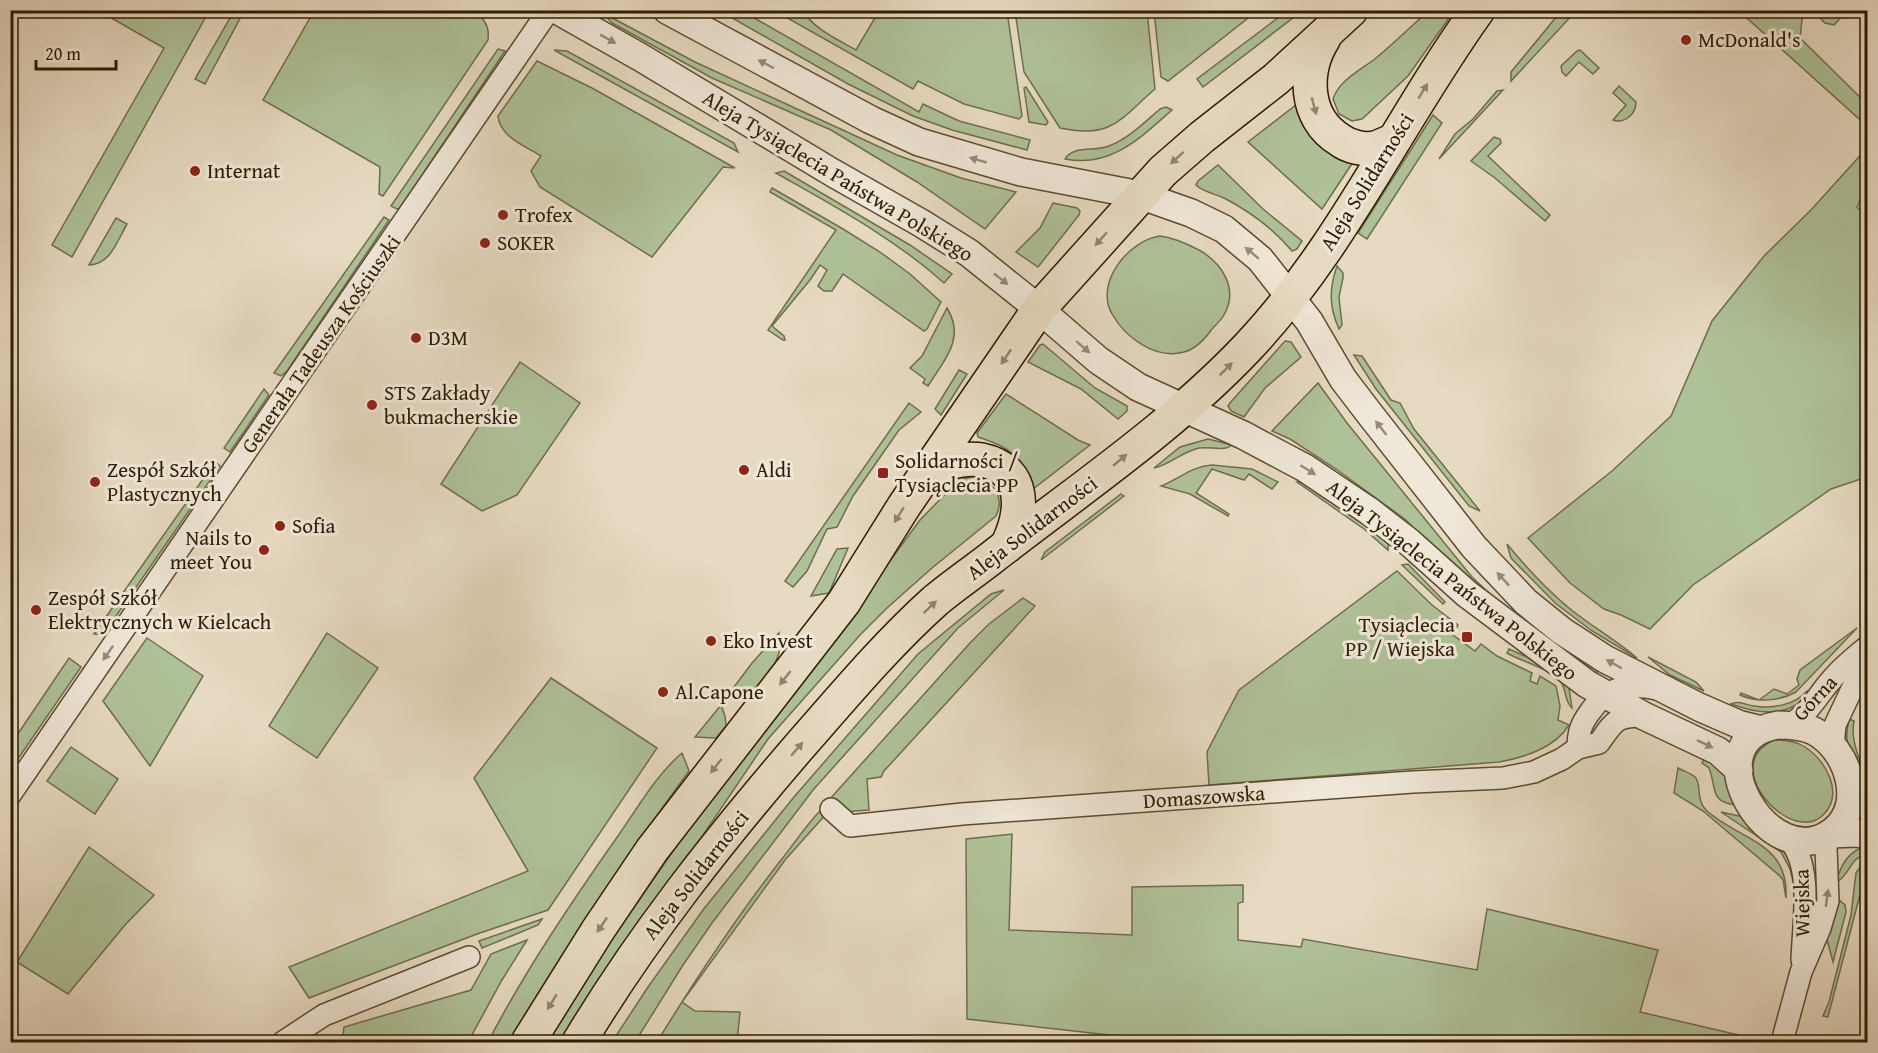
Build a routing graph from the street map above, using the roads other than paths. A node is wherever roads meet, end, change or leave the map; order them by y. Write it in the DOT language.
graph roads {
  1 [pos="549,10"];
  2 [pos="557,10"];
  3 [pos="667,10"];
  4 [pos="1478,10"];
  5 [pos="1339,21"];
  6 [pos="1393,141"];
  7 [pos="1140,195"];
  8 [pos="1290,297"];
  9 [pos="1039,309"];
  10 [pos="1184,409"];
  11 [pos="932,467"];
  12 [pos="1006,546"];
  13 [pos="1868,646"];
  14 [pos="1868,655"];
  15 [pos="1666,691"];
  16 [pos="1604,695"];
  17 [pos="1644,716"];
  18 [pos="1788,725"];
  19 [pos="1758,729"];
  20 [pos="1833,747"];
  21 [pos="1578,748"];
  22 [pos="1739,770"];
  23 [pos="10,795"];
  24 [pos="1859,801"];
  25 [pos="831,809"];
  26 [pos="1829,834"];
  27 [pos="1868,835"];
  28 [pos="1788,838"];
  29 [pos="469,957"];
  30 [pos="1802,972"];
  31 [pos="283,1042"];
  32 [pos="528,1042"];
  33 [pos="579,1042"];
  34 [pos="1782,1042"];
  1 -- 23 [label="street, Generała Tadeusza Kościuszki, one-way"];
  2 -- 9 [label="street, Aleja Tysiąclecia Państwa Polskiego, one-way"];
  7 -- 3 [label="street, Aleja Tysiąclecia Państwa Polskiego, one-way"];
  6 -- 4 [label="main road, Aleja Solidarności, one-way"];
  5 -- 6 [label="main road, one-way"];
  5 -- 7 [label="main road, one-way"];
  6 -- 8 [label="main road, Aleja Solidarności"];
  8 -- 7 [label="street, Aleja Tysiąclecia Państwa Polskiego, one-way"];
  7 -- 9 [label="main road, one-way"];
  10 -- 8 [label="main road, Aleja Solidarności, one-way"];
  15 -- 8 [label="street, Aleja Tysiąclecia Państwa Polskiego, one-way"];
  9 -- 10 [label="street, Aleja Tysiąclecia Państwa Polskiego, one-way"];
  9 -- 11 [label="main road, one-way"];
  12 -- 10 [label="main road, Aleja Solidarności, one-way"];
  10 -- 16 [label="street, Aleja Tysiąclecia Państwa Polskiego, one-way"];
  11 -- 12 [label="main road"];
  11 -- 32 [label="main road, one-way"];
  33 -- 12 [label="main road, Aleja Solidarności, one-way"];
  13 -- 18 [label="street, Górna"];
  14 -- 20 [label="street, Górna"];
  15 -- 16 [label="street"];
  15 -- 19 [label="street"];
  16 -- 17 [label="street, Aleja Tysiąclecia Państwa Polskiego"];
  16 -- 21 [label="street"];
  17 -- 21 [label="street, Domaszowska"];
  17 -- 22 [label="street, one-way"];
  18 -- 19 [label="street"];
  18 -- 20 [label="street"];
  19 -- 22 [label="street"];
  20 -- 24 [label="street"];
  21 -- 25 [label="street, Domaszowska"];
  22 -- 28 [label="street"];
  24 -- 26 [label="street"];
  26 -- 27 [label="street"];
  26 -- 28 [label="street"];
  30 -- 26 [label="street, Wiejska, one-way"];
  28 -- 30 [label="street, Wiejska"];
  29 -- 31 [label="street"];
  30 -- 34 [label="street, Wiejska"];
}
